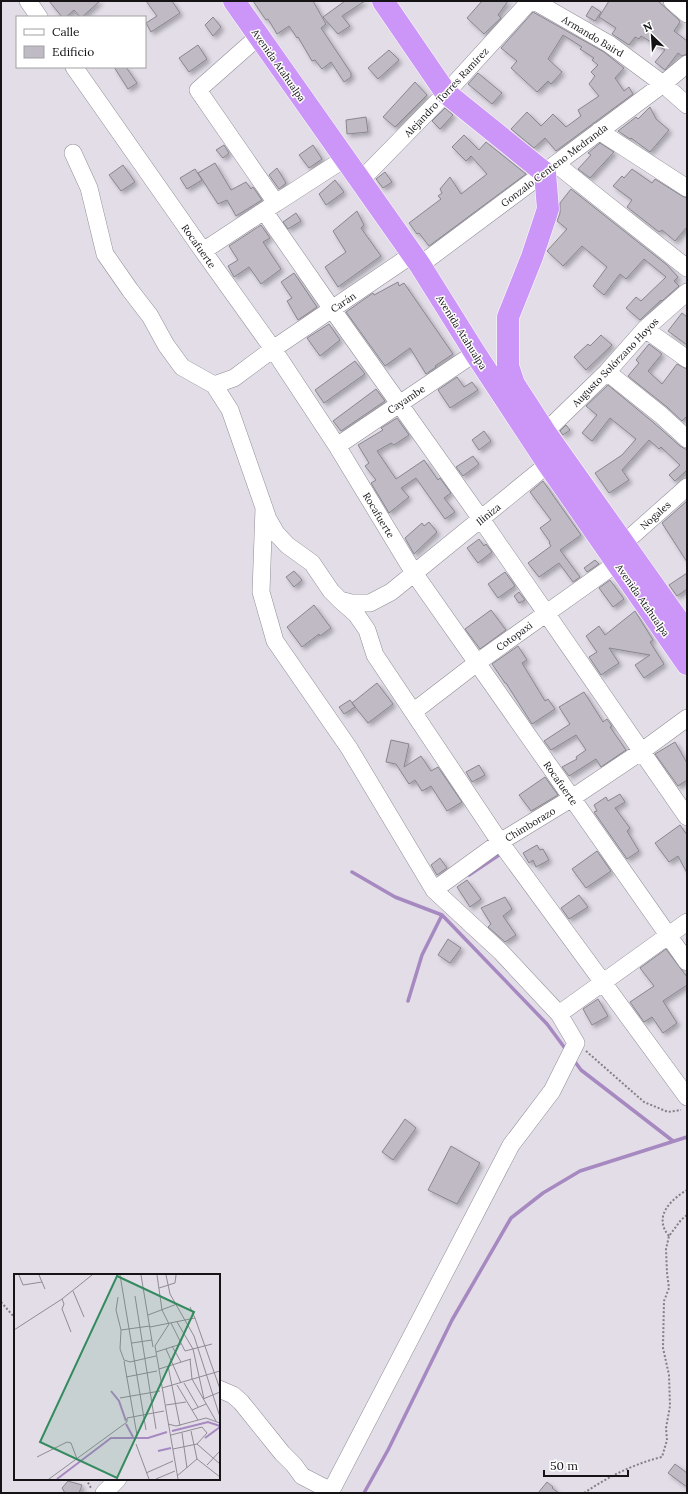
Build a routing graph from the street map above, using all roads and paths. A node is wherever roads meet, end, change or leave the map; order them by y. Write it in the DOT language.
graph roads {
  1 [pos="28,1"];
  2 [pos="234,1"];
  3 [pos="382,1"];
  4 [pos="530,1"];
  5 [pos="534,1"];
  6 [pos="672,1"];
  7 [pos="687,14"];
  8 [pos="38,16"];
  9 [pos="259,36"];
  10 [pos="687,64"];
  11 [pos="75,68"];
  12 [pos="663,84"];
  13 [pos="446,93"];
  14 [pos="687,104"];
  15 [pos="600,131"];
  16 [pos="73,153"];
  17 [pos="344,159"];
  18 [pos="550,168"];
  19 [pos="360,181"];
  20 [pos="687,188"];
  21 [pos="270,207"];
  22 [pos="202,251"];
  23 [pos="416,260"];
  24 [pos="687,268"];
  25 [pos="687,292"];
  26 [pos="332,309"];
  27 [pos="645,329"];
  28 [pos="273,349"];
  29 [pos="474,353"];
  30 [pos="687,359"];
  31 [pos="606,372"];
  32 [pos="214,385"];
  33 [pos="400,403"];
  34 [pos="545,432"];
  35 [pos="687,439"];
  36 [pos="337,446"];
  37 [pos="554,459"];
  38 [pos="686,489"];
  39 [pos="264,508"];
  40 [pos="482,519"];
  41 [pos="620,553"];
  42 [pos="414,573"];
  43 [pos="335,596"];
  44 [pos="545,613"];
  45 [pos="687,633"];
  46 [pos="478,662"];
  47 [pos="687,664"];
  48 [pos="413,712"];
  49 [pos="687,718"];
  50 [pos="642,752"];
  51 [pos="572,798"];
  52 [pos="687,817"];
  53 [pos="500,842"];
  54 [pos="434,890"];
  55 [pos="687,922"];
  56 [pos="668,935"];
  57 [pos="687,962"];
  58 [pos="602,982"];
  59 [pos="559,1014"];
  60 [pos="576,1043"];
  61 [pos="687,1097"];
  62 [pos="687,1109"];
  63 [pos="687,1190"];
  64 [pos="687,1215"];
  65 [pos="669,1236"];
  66 [pos="1,1302"];
  67 [pos="14,1317"];
  68 [pos="220,1389"];
  69 [pos="86,1480"];
  70 [pos="117,1480"];
  71 [pos="331,1492"];
  72 [pos="93,1493"];
  73 [pos="104,1493"];
  74 [pos="584,1493"];
  1 -- 8 [label="street"];
  2 -- 9 [label="highway, Avenida Atahualpa"];
  3 -- 13 [label="highway"];
  4 -- 13 [label="street, Alejandro Torres Ramírez"];
  5 -- 12 [label="street, Armando Baird"];
  6 -- 7 [label="street"];
  9 -- 17 [label="highway, Avenida Atahualpa"];
  9 -- 21 [label="street"];
  10 -- 12 [label="street, Gonzalo Centeno Medranda"];
  11 -- 22 [label="street, Rocafuerte"];
  12 -- 14 [label="street, Armando Baird"];
  12 -- 15 [label="street, Gonzalo Centeno Medranda"];
  13 -- 18 [label="highway"];
  13 -- 19 [label="street, Alejandro Torres Ramírez"];
  15 -- 18 [label="street, Gonzalo Centeno Medranda"];
  15 -- 20 [label="street"];
  16 -- 32 [label="street"];
  17 -- 19 [label="highway, Avenida Atahualpa"];
  17 -- 21 [label="street"];
  18 -- 23 [label="street, Gonzalo Centeno Medranda"];
  18 -- 24 [label="street"];
  18 -- 34 [label="highway, Avenida Atahualpa"];
  19 -- 23 [label="highway, Avenida Atahualpa"];
  21 -- 22 [label="street"];
  21 -- 26 [label="street"];
  22 -- 28 [label="street, Rocafuerte"];
  23 -- 26 [label="street, Carán"];
  23 -- 29 [label="highway, Avenida Atahualpa"];
  25 -- 27 [label="street, Augusto Solórzano Hoyos"];
  26 -- 28 [label="street, Carán"];
  26 -- 33 [label="street"];
  27 -- 30 [label="street"];
  27 -- 31 [label="street, Augusto Solórzano Hoyos"];
  28 -- 32 [label="street, Carán"];
  28 -- 36 [label="street, Rocafuerte"];
  29 -- 33 [label="street, Cayambe"];
  29 -- 37 [label="highway, Avenida Atahualpa"];
  31 -- 34 [label="street, Augusto Solórzano Hoyos"];
  31 -- 35 [label="street"];
  32 -- 39 [label="street"];
  33 -- 36 [label="street, Cayambe"];
  33 -- 40 [label="street"];
  34 -- 37 [label="highway, Avenida Atahualpa"];
  36 -- 42 [label="street, Rocafuerte"];
  37 -- 40 [label="street, Iliniza"];
  37 -- 41 [label="highway, Avenida Atahualpa"];
  38 -- 41 [label="street, Nogales"];
  39 -- 43 [label="street"];
  39 -- 54 [label="street"];
  40 -- 42 [label="street, Iliniza"];
  40 -- 44 [label="street"];
  41 -- 44 [label="street, Cotopaxi"];
  41 -- 45 [label="highway, Avenida Atahualpa"];
  41 -- 47 [label="highway, Avenida Atahualpa"];
  42 -- 43 [label="street, Iliniza"];
  42 -- 46 [label="street, Rocafuerte"];
  43 -- 48 [label="street"];
  44 -- 46 [label="street, Cotopaxi"];
  44 -- 50 [label="street"];
  46 -- 48 [label="street, Cotopaxi"];
  46 -- 51 [label="street, Rocafuerte"];
  48 -- 53 [label="street"];
  49 -- 50 [label="street, Chimborazo"];
  50 -- 51 [label="street, Chimborazo"];
  50 -- 52 [label="street"];
  51 -- 53 [label="street, Chimborazo"];
  51 -- 56 [label="street, Rocafuerte"];
  53 -- 54 [label="street, Chimborazo"];
  53 -- 58 [label="street"];
  54 -- 59 [label="street"];
  55 -- 56 [label="street"];
  56 -- 57 [label="street, Rocafuerte"];
  56 -- 58 [label="street"];
  58 -- 59 [label="street"];
  58 -- 61 [label="street"];
  59 -- 60 [label="street"];
  60 -- 62 [label="path"];
  60 -- 71 [label="street"];
  63 -- 65 [label="path"];
  64 -- 65 [label="path"];
  65 -- 74 [label="path"];
  66 -- 67 [label="path"];
  68 -- 71 [label="street"];
  69 -- 72 [label="path"];
  70 -- 73 [label="street"];
}
